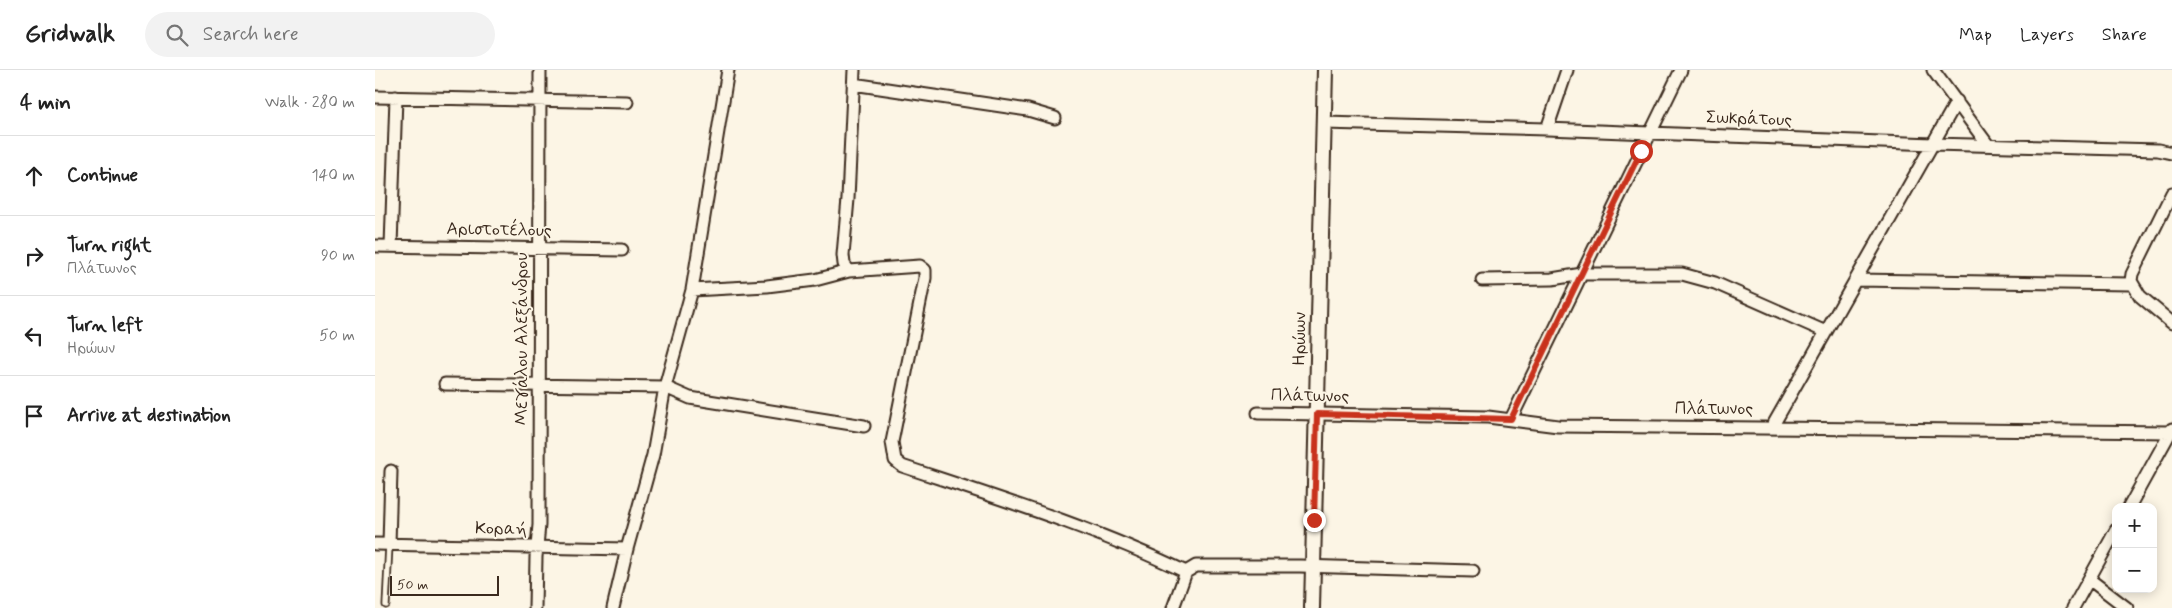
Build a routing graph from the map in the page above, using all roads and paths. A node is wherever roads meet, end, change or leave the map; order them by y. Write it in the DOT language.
graph roads {
  1 [pos="540,70"];
  2 [pos="728,70"];
  3 [pos="854,70"];
  4 [pos="1325,70"];
  5 [pos="1567,70"];
  6 [pos="1681,70"];
  7 [pos="1933,70"];
  8 [pos="853,84"];
  9 [pos="375,97"];
  10 [pos="396,97"];
  11 [pos="540,100"];
  12 [pos="1957,101"];
  13 [pos="627,102"];
  14 [pos="1055,118"];
  15 [pos="1323,123"];
  16 [pos="1547,129"];
  17 [pos="1650,133"];
  18 [pos="1933,144"];
  19 [pos="1988,145"];
  20 [pos="2172,152"];
  21 [pos="2172,193"];
  22 [pos="375,246"];
  23 [pos="391,246"];
  24 [pos="540,248"];
  25 [pos="622,250"];
  26 [pos="849,271"];
  27 [pos="1582,274"];
  28 [pos="1482,280"];
  29 [pos="1856,280"];
  30 [pos="2131,284"];
  31 [pos="692,290"];
  32 [pos="2172,323"];
  33 [pos="1826,332"];
  34 [pos="445,384"];
  35 [pos="539,384"];
  36 [pos="665,387"];
  37 [pos="1258,413"];
  38 [pos="1317,414"];
  39 [pos="1511,419"];
  40 [pos="864,426"];
  41 [pos="1772,427"];
  42 [pos="2171,430"];
  43 [pos="391,471"];
  44 [pos="2131,503"];
  45 [pos="2112,537"];
  46 [pos="375,544"];
  47 [pos="389,545"];
  48 [pos="537,547"];
  49 [pos="627,549"];
  50 [pos="1313,566"];
  51 [pos="1473,571"];
  52 [pos="1186,572"];
  53 [pos="2089,579"];
  54 [pos="386,605"];
  55 [pos="535,608"];
  56 [pos="613,608"];
  57 [pos="1173,608"];
  58 [pos="1312,608"];
  59 [pos="2073,608"];
  60 [pos="2127,608"];
  1 -- 11 [label="street, Μεγάλου Αλεξάνδρου"];
  2 -- 31 [label="street"];
  3 -- 8 [label="street"];
  4 -- 15 [label="street, Ηρώων"];
  5 -- 16 [label="street"];
  6 -- 17 [label="street"];
  7 -- 12 [label="street"];
  8 -- 14 [label="street"];
  8 -- 26 [label="street"];
  9 -- 10 [label="street"];
  10 -- 11 [label="street"];
  10 -- 23 [label="street"];
  11 -- 13 [label="street"];
  11 -- 24 [label="street, Μεγάλου Αλεξάνδρου"];
  12 -- 18 [label="street"];
  12 -- 19 [label="street"];
  15 -- 16 [label="street, Σωκράτους"];
  15 -- 38 [label="street, Ηρώων"];
  16 -- 17 [label="street, Σωκράτους"];
  17 -- 18 [label="street, Σωκράτους"];
  17 -- 27 [label="street"];
  18 -- 19 [label="street, Σωκράτους"];
  18 -- 29 [label="street"];
  19 -- 20 [label="street, Σωκράτους"];
  21 -- 30 [label="street"];
  22 -- 23 [label="street, Αριστοτέλους"];
  23 -- 24 [label="street, Αριστοτέλους"];
  24 -- 25 [label="street, Αριστοτέλους"];
  24 -- 35 [label="street, Μεγάλου Αλεξάνδρου"];
  26 -- 31 [label="street"];
  26 -- 52 [label="street"];
  27 -- 28 [label="street"];
  27 -- 33 [label="street"];
  27 -- 39 [label="street"];
  29 -- 30 [label="street"];
  29 -- 33 [label="street"];
  30 -- 32 [label="street"];
  31 -- 36 [label="street"];
  33 -- 41 [label="street"];
  34 -- 35 [label="street"];
  35 -- 36 [label="street"];
  35 -- 48 [label="street, Μεγάλου Αλεξάνδρου"];
  36 -- 40 [label="street"];
  36 -- 49 [label="street"];
  37 -- 38 [label="street, Πλάτωνος"];
  38 -- 39 [label="street, Πλάτωνος"];
  38 -- 50 [label="street, Ηρώων"];
  39 -- 41 [label="street, Πλάτωνος"];
  41 -- 42 [label="street, Πλάτωνος"];
  42 -- 44 [label="street"];
  43 -- 47 [label="street"];
  45 -- 53 [label="street"];
  46 -- 47 [label="street, Κοραή"];
  47 -- 48 [label="street, Κοραή"];
  47 -- 54 [label="lane"];
  48 -- 49 [label="street, Κοραή"];
  48 -- 55 [label="street, Μεγάλου Αλεξάνδρου"];
  49 -- 56 [label="street"];
  50 -- 51 [label="street"];
  50 -- 52 [label="street"];
  50 -- 58 [label="street, Ηρώων"];
  52 -- 57 [label="street"];
  53 -- 59 [label="street"];
  53 -- 60 [label="street"];
}
